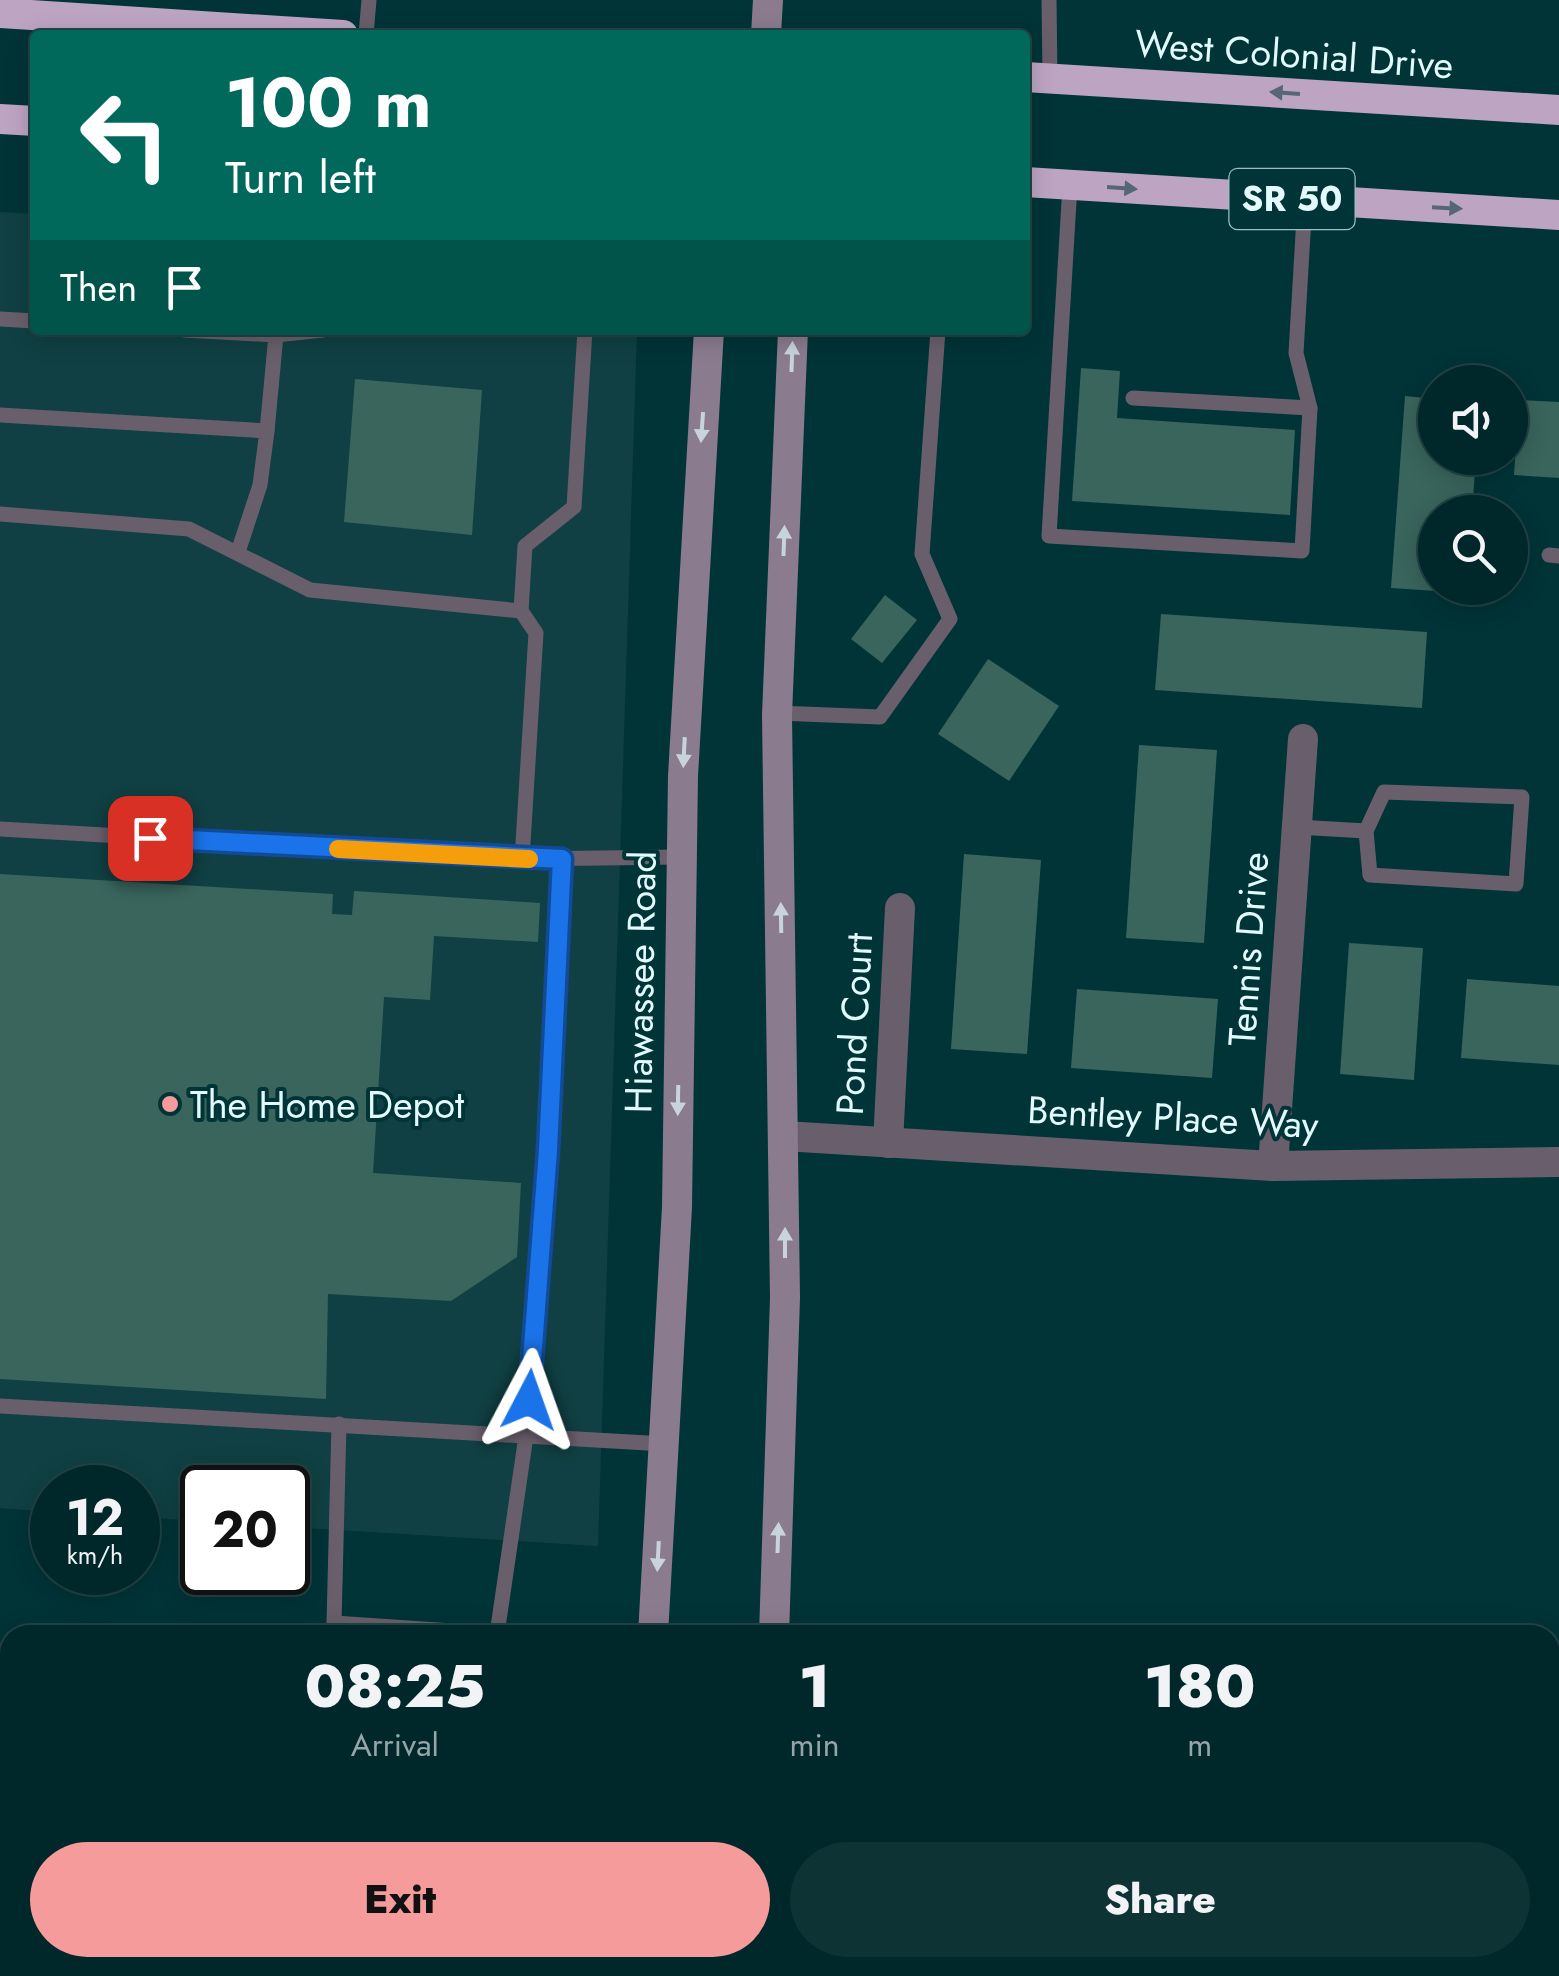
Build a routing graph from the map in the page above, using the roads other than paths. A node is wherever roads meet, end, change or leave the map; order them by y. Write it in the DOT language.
graph roads {
  1 [pos="369,0"];
  2 [pos="768,0"];
  3 [pos="1048,0"];
  4 [pos="0,13"];
  5 [pos="265,30"];
  6 [pos="366,30"];
  7 [pos="766,30"];
  8 [pos="1038,78"];
  9 [pos="1559,110"];
  10 [pos="0,120"];
  11 [pos="30,122"];
  12 [pos="1030,182"];
  13 [pos="1070,185"];
  14 [pos="1305,200"];
  15 [pos="1559,215"];
  16 [pos="0,319"];
  17 [pos="30,321"];
  18 [pos="276,335"];
  19 [pos="584,335"];
  20 [pos="709,335"];
  21 [pos="793,335"];
  22 [pos="938,335"];
  23 [pos="1133,398"];
  24 [pos="1310,408"];
  25 [pos="0,415"];
  26 [pos="267,431"];
  27 [pos="0,514"];
  28 [pos="238,552"];
  29 [pos="521,611"];
  30 [pos="778,712"];
  31 [pos="1303,739"];
  32 [pos="1297,827"];
  33 [pos="0,828"];
  34 [pos="1366,832"];
  35 [pos="682,857"];
  36 [pos="522,859"];
  37 [pos="562,859"];
  38 [pos="900,908"];
  39 [pos="784,1136"];
  40 [pos="888,1143"];
  41 [pos="1559,1162"];
  42 [pos="1273,1166"];
  43 [pos="0,1406"];
  44 [pos="339,1424"];
  45 [pos="526,1436"];
  46 [pos="665,1444"];
  47 [pos="364,1625"];
  48 [pos="498,1625"];
  49 [pos="654,1625"];
  50 [pos="774,1625"];
  1 -- 6 [label="lane"];
  2 -- 7 [label="main road"];
  3 -- 8 [label="lane"];
  4 -- 5 [label="highway"];
  9 -- 8 [label="highway, West Colonial Drive, one-way"];
  10 -- 11 [label="highway"];
  12 -- 13 [label="highway, SR 50"];
  13 -- 14 [label="highway, SR 50, one-way"];
  13 -- 24 [label="lane"];
  14 -- 15 [label="highway, SR 50, one-way"];
  14 -- 24 [label="lane"];
  16 -- 17 [label="lane"];
  18 -- 26 [label="lane"];
  19 -- 29 [label="lane"];
  20 -- 35 [label="main road, Hiawassee Road, one-way"];
  30 -- 21 [label="main road, one-way"];
  22 -- 30 [label="lane"];
  23 -- 24 [label="lane"];
  25 -- 26 [label="lane"];
  26 -- 28 [label="lane"];
  27 -- 28 [label="lane"];
  28 -- 29 [label="lane"];
  29 -- 36 [label="lane"];
  39 -- 30 [label="main road, one-way"];
  31 -- 32 [label="street, Tennis Drive"];
  32 -- 34 [label="lane"];
  32 -- 42 [label="street, Tennis Drive"];
  33 -- 36 [label="lane"];
  34 -- 34 [label="lane"];
  35 -- 37 [label="lane"];
  35 -- 46 [label="main road, Hiawassee Road, one-way"];
  36 -- 37 [label="lane"];
  37 -- 45 [label="lane"];
  38 -- 40 [label="street, Pond Court"];
  39 -- 40 [label="street, Bentley Place Way"];
  50 -- 39 [label="main road, one-way"];
  40 -- 42 [label="street, Bentley Place Way"];
  41 -- 42 [label="street, Bentley Place Way"];
  43 -- 44 [label="lane"];
  44 -- 45 [label="lane"];
  44 -- 47 [label="lane"];
  45 -- 46 [label="lane"];
  45 -- 48 [label="lane"];
  46 -- 49 [label="main road, Hiawassee Road, one-way"];
}
